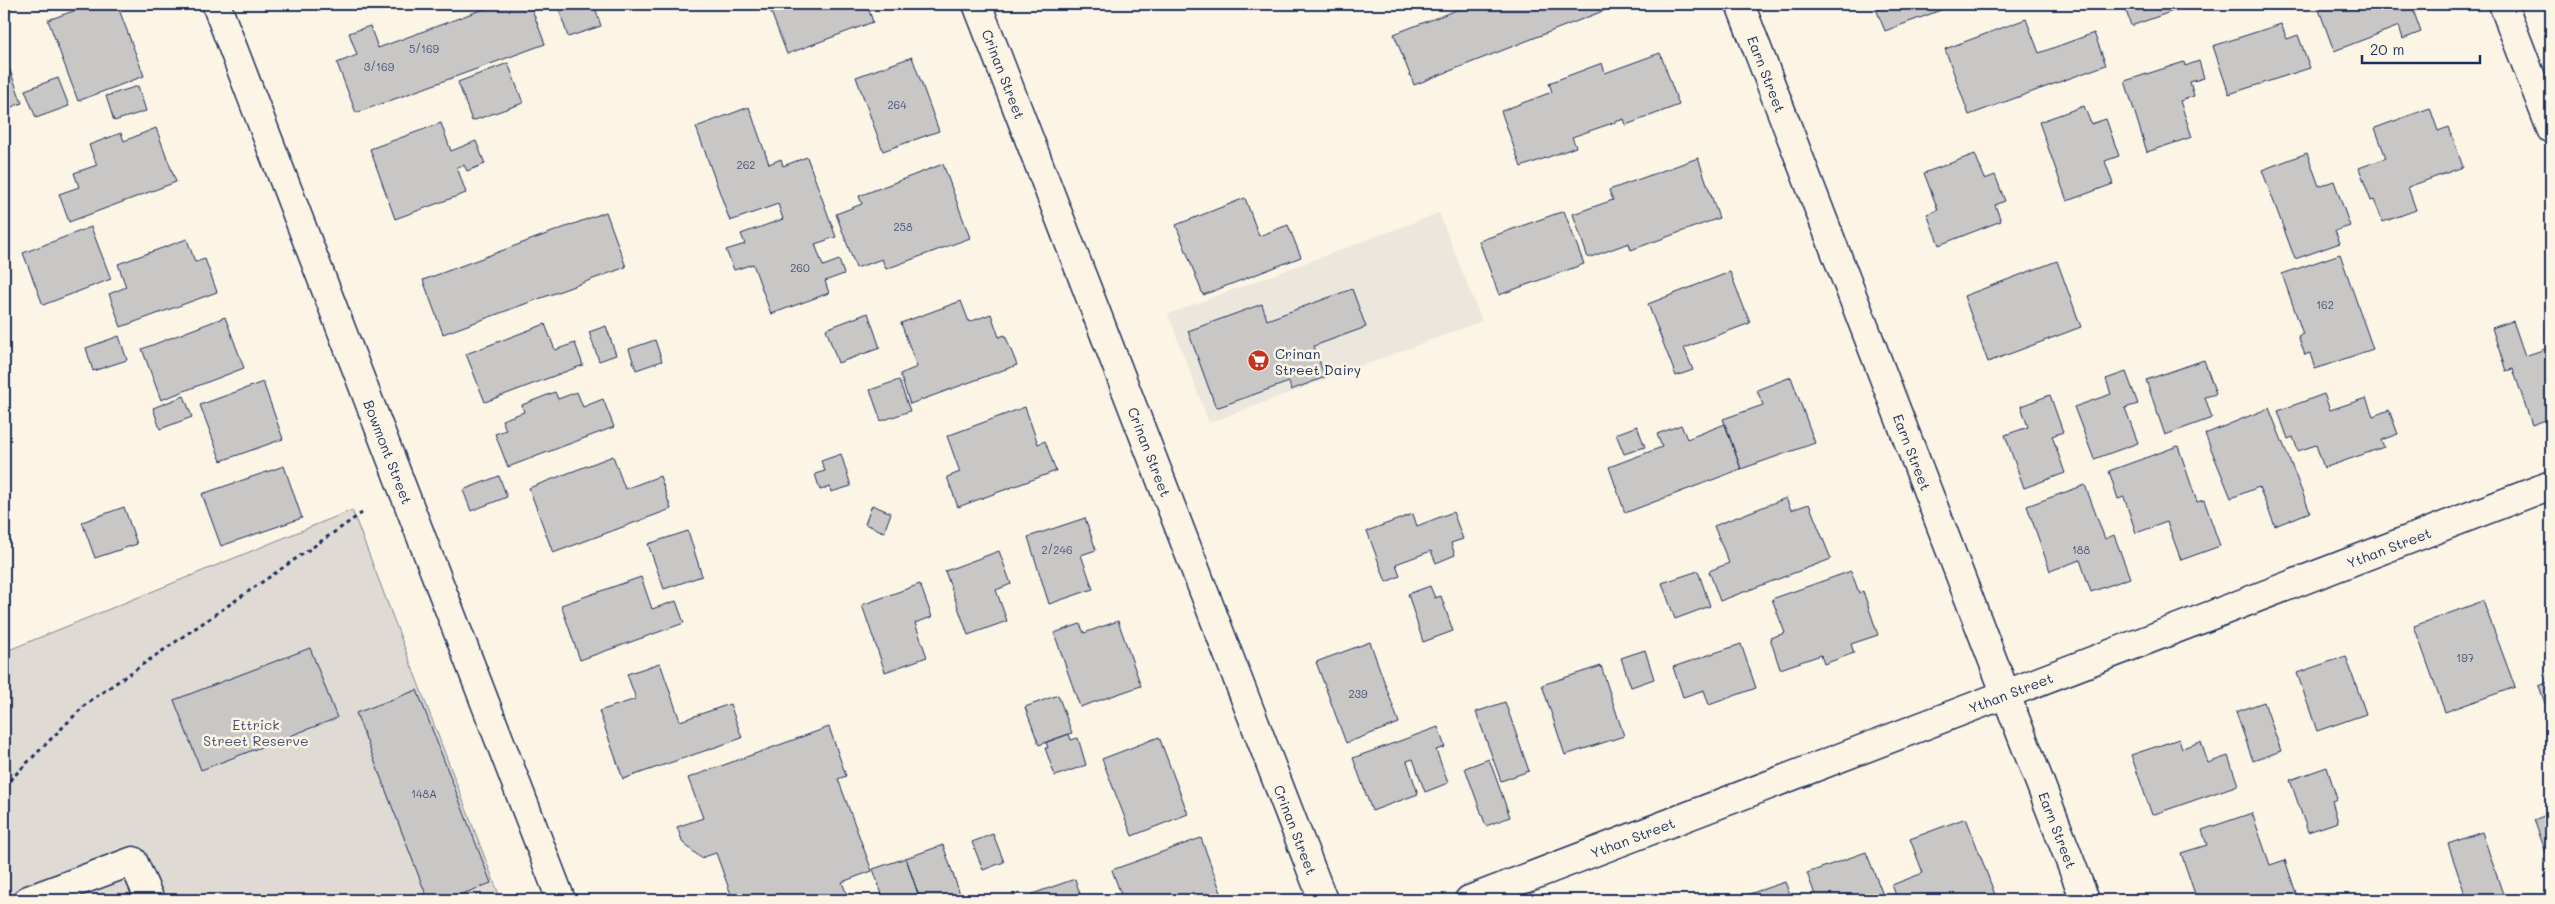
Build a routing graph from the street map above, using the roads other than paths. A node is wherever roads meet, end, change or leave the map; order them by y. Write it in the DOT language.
graph roads {
  1 [pos="216,4"];
  2 [pos="977,4"];
  3 [pos="1740,4"];
  4 [pos="2503,4"];
  5 [pos="2551,129"];
  6 [pos="2551,485"];
  7 [pos="2005,694"];
  8 [pos="28,900"];
  9 [pos="150,900"];
  10 [pos="561,900"];
  11 [pos="1322,900"];
  12 [pos="1469,900"];
  13 [pos="2085,900"];
  1 -- 10 [label="street, Bowmont Street"];
  2 -- 11 [label="street, Crinan Street"];
  3 -- 7 [label="street, Earn Street"];
  4 -- 5 [label="street"];
  6 -- 7 [label="street, Ythan Street"];
  7 -- 12 [label="street, Ythan Street"];
  7 -- 13 [label="street, Earn Street"];
  8 -- 9 [label="street"];
}
